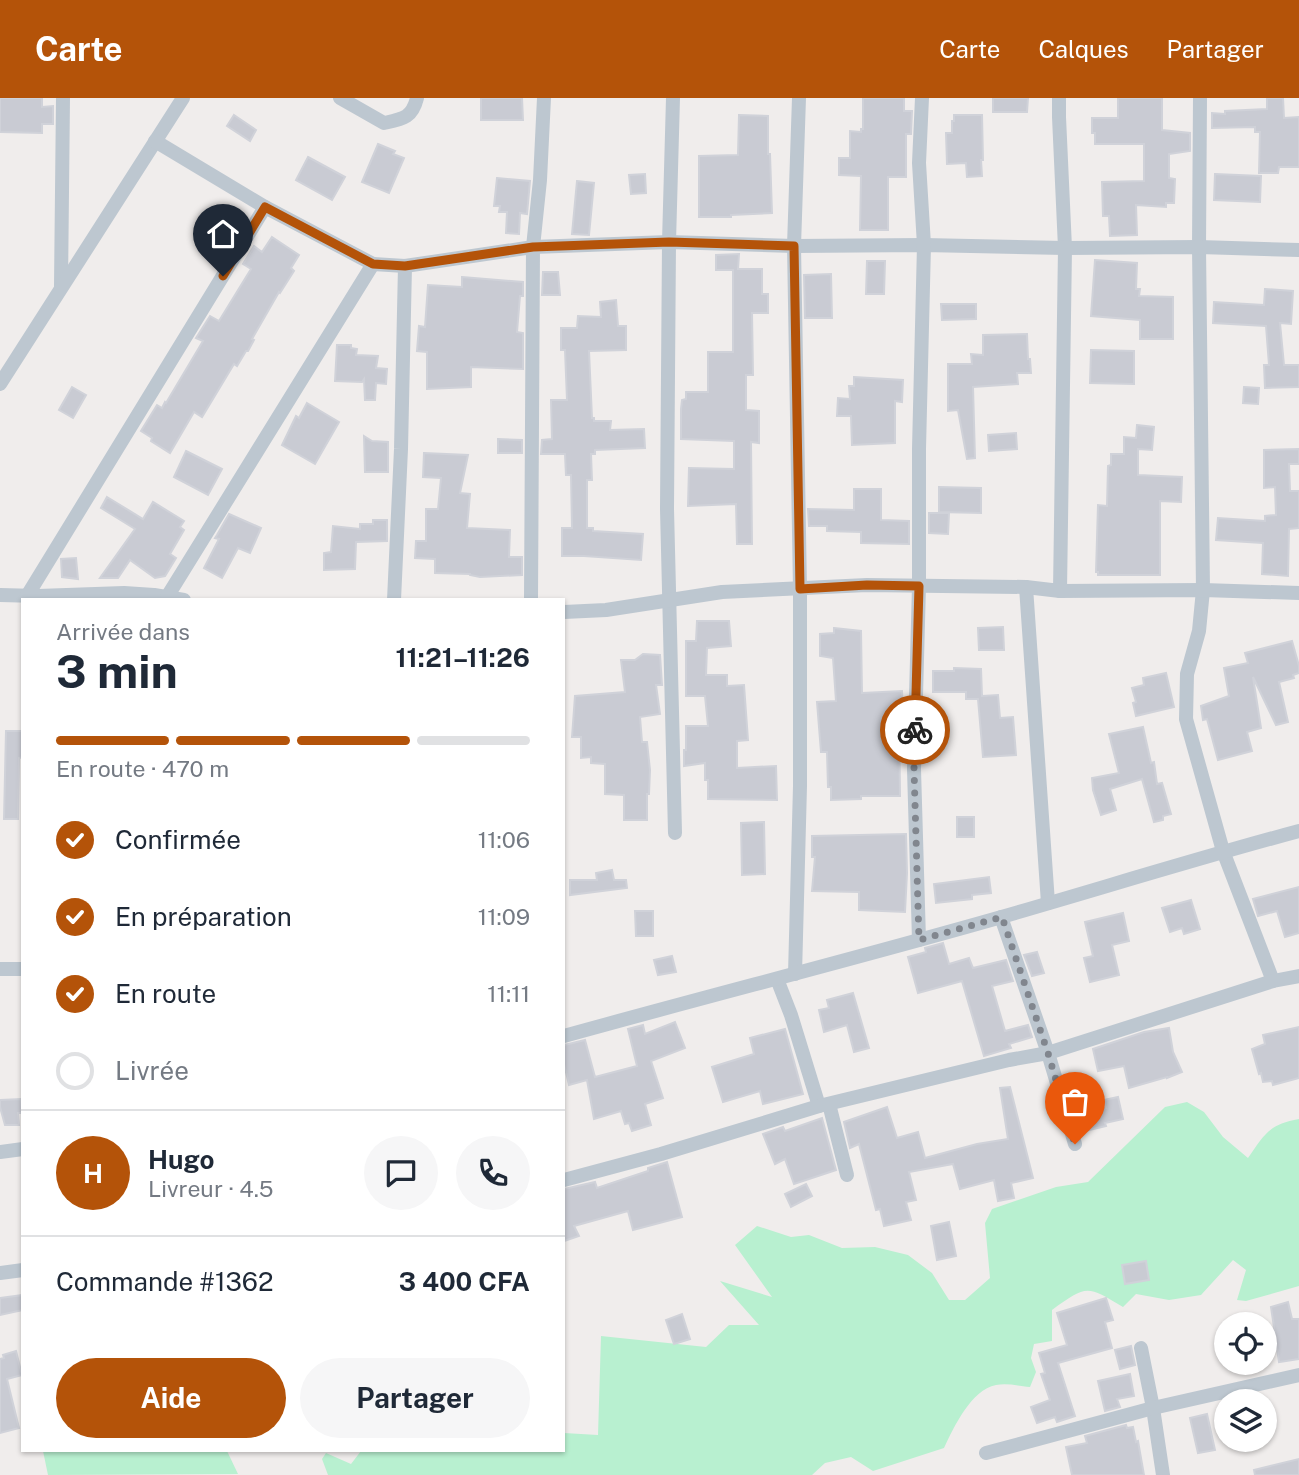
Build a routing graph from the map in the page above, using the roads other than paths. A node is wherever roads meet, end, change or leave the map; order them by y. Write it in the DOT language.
graph roads {
  1 [pos="63,98"];
  2 [pos="183,98"];
  3 [pos="340,98"];
  4 [pos="417,98"];
  5 [pos="544,98"];
  6 [pos="673,98"];
  7 [pos="799,98"];
  8 [pos="922,98"];
  9 [pos="1059,98"];
  10 [pos="1200,98"];
  11 [pos="155,141"];
  12 [pos="265,207"];
  13 [pos="669,242"];
  14 [pos="924,245"];
  15 [pos="794,246"];
  16 [pos="533,247"];
  17 [pos="1199,247"];
  18 [pos="1065,248"];
  19 [pos="1299,250"];
  20 [pos="373,264"];
  21 [pos="405,266"];
  22 [pos="61,286"];
  23 [pos="0,384"];
  24 [pos="919,586"];
  25 [pos="1026,587"];
  26 [pos="800,589"];
  27 [pos="1203,590"];
  28 [pos="1060,591"];
  29 [pos="1299,593"];
  30 [pos="0,595"];
  31 [pos="27,596"];
  32 [pos="167,597"];
  33 [pos="69,598"];
  34 [pos="173,598"];
  35 [pos="394,598"];
  36 [pos="531,598"];
  37 [pos="670,600"];
  38 [pos="565,612"];
  39 [pos="1299,831"];
  40 [pos="675,834"];
  41 [pos="1223,851"];
  42 [pos="1048,903"];
  43 [pos="1002,917"];
  44 [pos="919,940"];
  45 [pos="0,969"];
  46 [pos="21,969"];
  47 [pos="795,974"];
  48 [pos="1299,976"];
  49 [pos="777,979"];
  50 [pos="1273,981"];
  51 [pos="565,1036"];
  52 [pos="1048,1053"];
  53 [pos="824,1105"];
  54 [pos="1075,1144"];
  55 [pos="21,1149"];
  56 [pos="0,1152"];
  57 [pos="847,1175"];
  58 [pos="565,1180"];
  59 [pos="21,1270"];
  60 [pos="0,1273"];
  61 [pos="1141,1348"];
  62 [pos="1299,1375"];
  63 [pos="1153,1408"];
  64 [pos="986,1453"];
  65 [pos="1163,1475"];
  1 -- 22 [label="street"];
  2 -- 11 [label="street"];
  3 -- 4 [label="street"];
  5 -- 16 [label="street"];
  6 -- 13 [label="street"];
  7 -- 15 [label="street"];
  8 -- 14 [label="street"];
  9 -- 18 [label="street"];
  10 -- 17 [label="street"];
  11 -- 12 [label="street"];
  11 -- 22 [label="street"];
  12 -- 20 [label="street"];
  12 -- 31 [label="street"];
  13 -- 15 [label="street"];
  13 -- 16 [label="street"];
  13 -- 37 [label="street"];
  14 -- 15 [label="street"];
  14 -- 18 [label="street"];
  14 -- 24 [label="street"];
  15 -- 26 [label="street"];
  16 -- 21 [label="street"];
  16 -- 36 [label="street"];
  17 -- 18 [label="street"];
  17 -- 19 [label="street"];
  17 -- 27 [label="street"];
  18 -- 28 [label="street"];
  20 -- 21 [label="street"];
  20 -- 32 [label="street"];
  21 -- 35 [label="street"];
  22 -- 23 [label="street"];
  24 -- 25 [label="street"];
  24 -- 26 [label="street"];
  24 -- 44 [label="street"];
  25 -- 28 [label="street"];
  25 -- 42 [label="street"];
  26 -- 37 [label="street"];
  26 -- 47 [label="street"];
  27 -- 28 [label="street"];
  27 -- 29 [label="street"];
  27 -- 41 [label="street"];
  30 -- 31 [label="street"];
  31 -- 33 [label="street"];
  32 -- 33 [label="street"];
  32 -- 34 [label="street"];
  37 -- 38 [label="street"];
  37 -- 40 [label="street"];
  39 -- 41 [label="street"];
  41 -- 42 [label="street"];
  41 -- 50 [label="street"];
  42 -- 43 [label="street"];
  43 -- 44 [label="street"];
  43 -- 52 [label="street"];
  44 -- 47 [label="street"];
  45 -- 46 [label="street"];
  47 -- 49 [label="street"];
  48 -- 50 [label="street"];
  49 -- 51 [label="street"];
  49 -- 53 [label="street"];
  50 -- 52 [label="street"];
  52 -- 53 [label="street"];
  52 -- 54 [label="street"];
  53 -- 57 [label="street"];
  53 -- 58 [label="street"];
  55 -- 56 [label="street"];
  59 -- 60 [label="street"];
  61 -- 63 [label="street"];
  62 -- 63 [label="street"];
  63 -- 64 [label="street"];
  63 -- 65 [label="street"];
}
